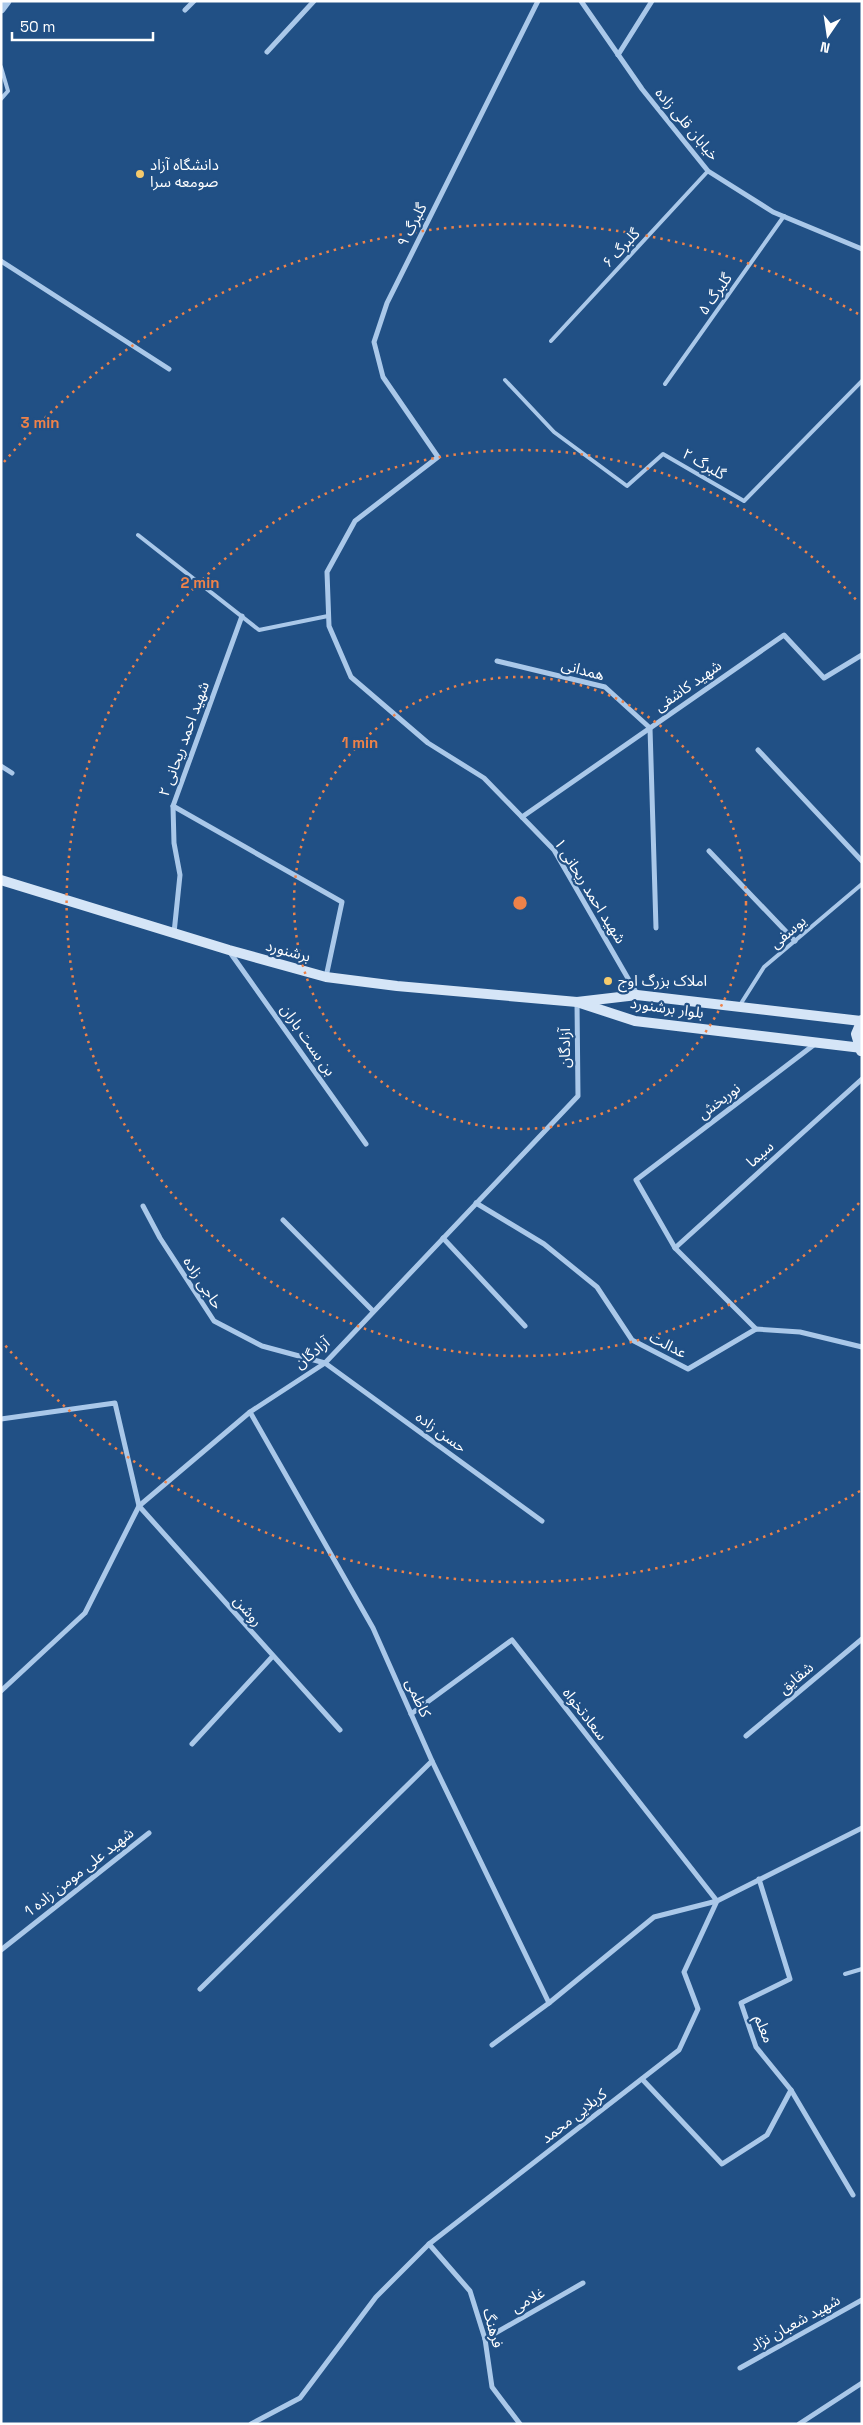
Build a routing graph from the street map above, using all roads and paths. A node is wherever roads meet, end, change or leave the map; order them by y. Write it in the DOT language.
graph roads {
  1 [pos="6,1"];
  2 [pos="194,1"];
  3 [pos="314,1"];
  4 [pos="538,1"];
  5 [pos="581,1"];
  6 [pos="652,1"];
  7 [pos="1,9"];
  8 [pos="185,10"];
  9 [pos="267,52"];
  10 [pos="618,55"];
  11 [pos="1,66"];
  12 [pos="1,99"];
  13 [pos="708,170"];
  14 [pos="784,216"];
  15 [pos="862,248"];
  16 [pos="1,261"];
  17 [pos="551,341"];
  18 [pos="169,369"];
  19 [pos="504,380"];
  20 [pos="862,381"];
  21 [pos="666,384"];
  22 [pos="438,458"];
  23 [pos="138,535"];
  24 [pos="242,616"];
  25 [pos="328,616"];
  26 [pos="862,655"];
  27 [pos="497,661"];
  28 [pos="650,728"];
  29 [pos="758,750"];
  30 [pos="1,766"];
  31 [pos="12,773"];
  32 [pos="173,806"];
  33 [pos="522,817"];
  34 [pos="709,850"];
  35 [pos="862,861"];
  36 [pos="1,880"];
  37 [pos="862,884"];
  38 [pos="656,928"];
  39 [pos="174,934"];
  40 [pos="795,941"];
  41 [pos="229,950"];
  42 [pos="326,977"];
  43 [pos="638,995"];
  44 [pos="577,1002"];
  45 [pos="739,1007"];
  46 [pos="862,1021"];
  47 [pos="817,1042"];
  48 [pos="861,1049"];
  49 [pos="862,1079"];
  50 [pos="366,1144"];
  51 [pos="476,1203"];
  52 [pos="144,1206"];
  53 [pos="283,1220"];
  54 [pos="443,1238"];
  55 [pos="675,1248"];
  56 [pos="373,1311"];
  57 [pos="525,1326"];
  58 [pos="756,1329"];
  59 [pos="862,1347"];
  60 [pos="325,1363"];
  61 [pos="250,1412"];
  62 [pos="1,1420"];
  63 [pos="139,1506"];
  64 [pos="542,1521"];
  65 [pos="862,1639"];
  66 [pos="272,1656"];
  67 [pos="1,1690"];
  68 [pos="411,1714"];
  69 [pos="340,1730"];
  70 [pos="746,1736"];
  71 [pos="192,1744"];
  72 [pos="432,1761"];
  73 [pos="862,1828"];
  74 [pos="149,1833"];
  75 [pos="759,1880"];
  76 [pos="716,1901"];
  77 [pos="1,1950"];
  78 [pos="862,1970"];
  79 [pos="845,1974"];
  80 [pos="200,1989"];
  81 [pos="550,2002"];
  82 [pos="492,2045"];
  83 [pos="642,2079"];
  84 [pos="792,2090"];
  85 [pos="853,2195"];
  86 [pos="429,2244"];
  87 [pos="583,2284"];
  88 [pos="862,2300"];
  89 [pos="485,2339"];
  90 [pos="740,2368"];
  91 [pos="862,2383"];
  92 [pos="251,2424"];
  93 [pos="520,2424"];
  94 [pos="800,2424"];
  1 -- 7 [label="street"];
  2 -- 8 [label="street"];
  3 -- 9 [label="street"];
  4 -- 22 [label="street, گلبرگ ۹"];
  5 -- 10 [label="street, خیابان قلی زاده"];
  6 -- 10 [label="street"];
  10 -- 13 [label="street, خیابان قلی زاده"];
  11 -- 12 [label="lane"];
  13 -- 14 [label="street, خیابان قلی زاده"];
  13 -- 17 [label="lane, گلبرگ ۶"];
  14 -- 15 [label="street, خیابان قلی زاده"];
  14 -- 21 [label="lane, گلبرگ ۵"];
  16 -- 18 [label="street"];
  19 -- 20 [label="lane, گلبرگ ۲"];
  22 -- 25 [label="street, شهید احمد ریحانی ۱"];
  23 -- 24 [label="lane"];
  24 -- 25 [label="lane"];
  24 -- 32 [label="street, شهید احمد ریحانی ۲"];
  25 -- 33 [label="street, شهید احمد ریحانی ۱"];
  26 -- 28 [label="street, شهید کاشفی"];
  27 -- 28 [label="street, همدانی"];
  28 -- 33 [label="street, شهید کاشفی"];
  28 -- 38 [label="street"];
  29 -- 35 [label="street"];
  30 -- 31 [label="street"];
  32 -- 39 [label="street, شهید احمد ریحانی ۲"];
  32 -- 42 [label="street"];
  33 -- 43 [label="street, شهید احمد ریحانی ۱"];
  34 -- 40 [label="street"];
  36 -- 39 [label="main road, برشنورد"];
  37 -- 40 [label="lane, یوسفی"];
  39 -- 41 [label="main road, برشنورد"];
  40 -- 45 [label="lane, یوسفی"];
  41 -- 42 [label="main road, برشنورد"];
  41 -- 50 [label="street, بن بست باران"];
  42 -- 44 [label="main road, برشنورد"];
  43 -- 44 [label="main road, بلوار برشنورد"];
  43 -- 45 [label="main road, بلوار برشنورد"];
  44 -- 47 [label="main road, بلوار برشنورد"];
  44 -- 51 [label="street, آزادگان"];
  45 -- 46 [label="main road, بلوار برشنورد"];
  46 -- 48 [label="main road"];
  47 -- 48 [label="main road, بلوار برشنورد"];
  47 -- 55 [label="street, نوربخش"];
  49 -- 55 [label="street, سیما"];
  51 -- 54 [label="street, آزادگان"];
  51 -- 58 [label="street, عدالت"];
  52 -- 60 [label="street, حاجی زاده"];
  53 -- 56 [label="street"];
  54 -- 56 [label="street, آزادگان"];
  54 -- 57 [label="street"];
  55 -- 58 [label="street"];
  56 -- 60 [label="street, آزادگان"];
  58 -- 59 [label="street"];
  60 -- 61 [label="street, آزادگان"];
  60 -- 64 [label="street, حسن زاده"];
  61 -- 63 [label="street, آزادگان"];
  61 -- 68 [label="street, کاظمی"];
  62 -- 63 [label="street"];
  63 -- 66 [label="street, روشن"];
  63 -- 67 [label="street, آزادگان"];
  65 -- 70 [label="street, شقایق"];
  66 -- 69 [label="street, روشن"];
  66 -- 71 [label="street"];
  68 -- 72 [label="street, کاظمی"];
  68 -- 76 [label="street, سعادتخواه"];
  72 -- 80 [label="street"];
  72 -- 81 [label="street, کاظمی"];
  73 -- 75 [label="street"];
  74 -- 77 [label="street, شهید علی مومن زاده 1"];
  75 -- 76 [label="street"];
  75 -- 84 [label="street, معلم"];
  76 -- 81 [label="street"];
  76 -- 83 [label="street, کربلایی محمد"];
  78 -- 79 [label="lane"];
  81 -- 82 [label="street"];
  83 -- 84 [label="street"];
  83 -- 86 [label="street, کربلایی محمد"];
  84 -- 85 [label="street, معلم"];
  86 -- 89 [label="street, فرهنگ"];
  86 -- 92 [label="street, کربلایی محمد"];
  87 -- 89 [label="street, غلامی"];
  88 -- 90 [label="street, شهید شعبان نژاد"];
  89 -- 93 [label="street, فرهنگ"];
  91 -- 94 [label="street"];
}
